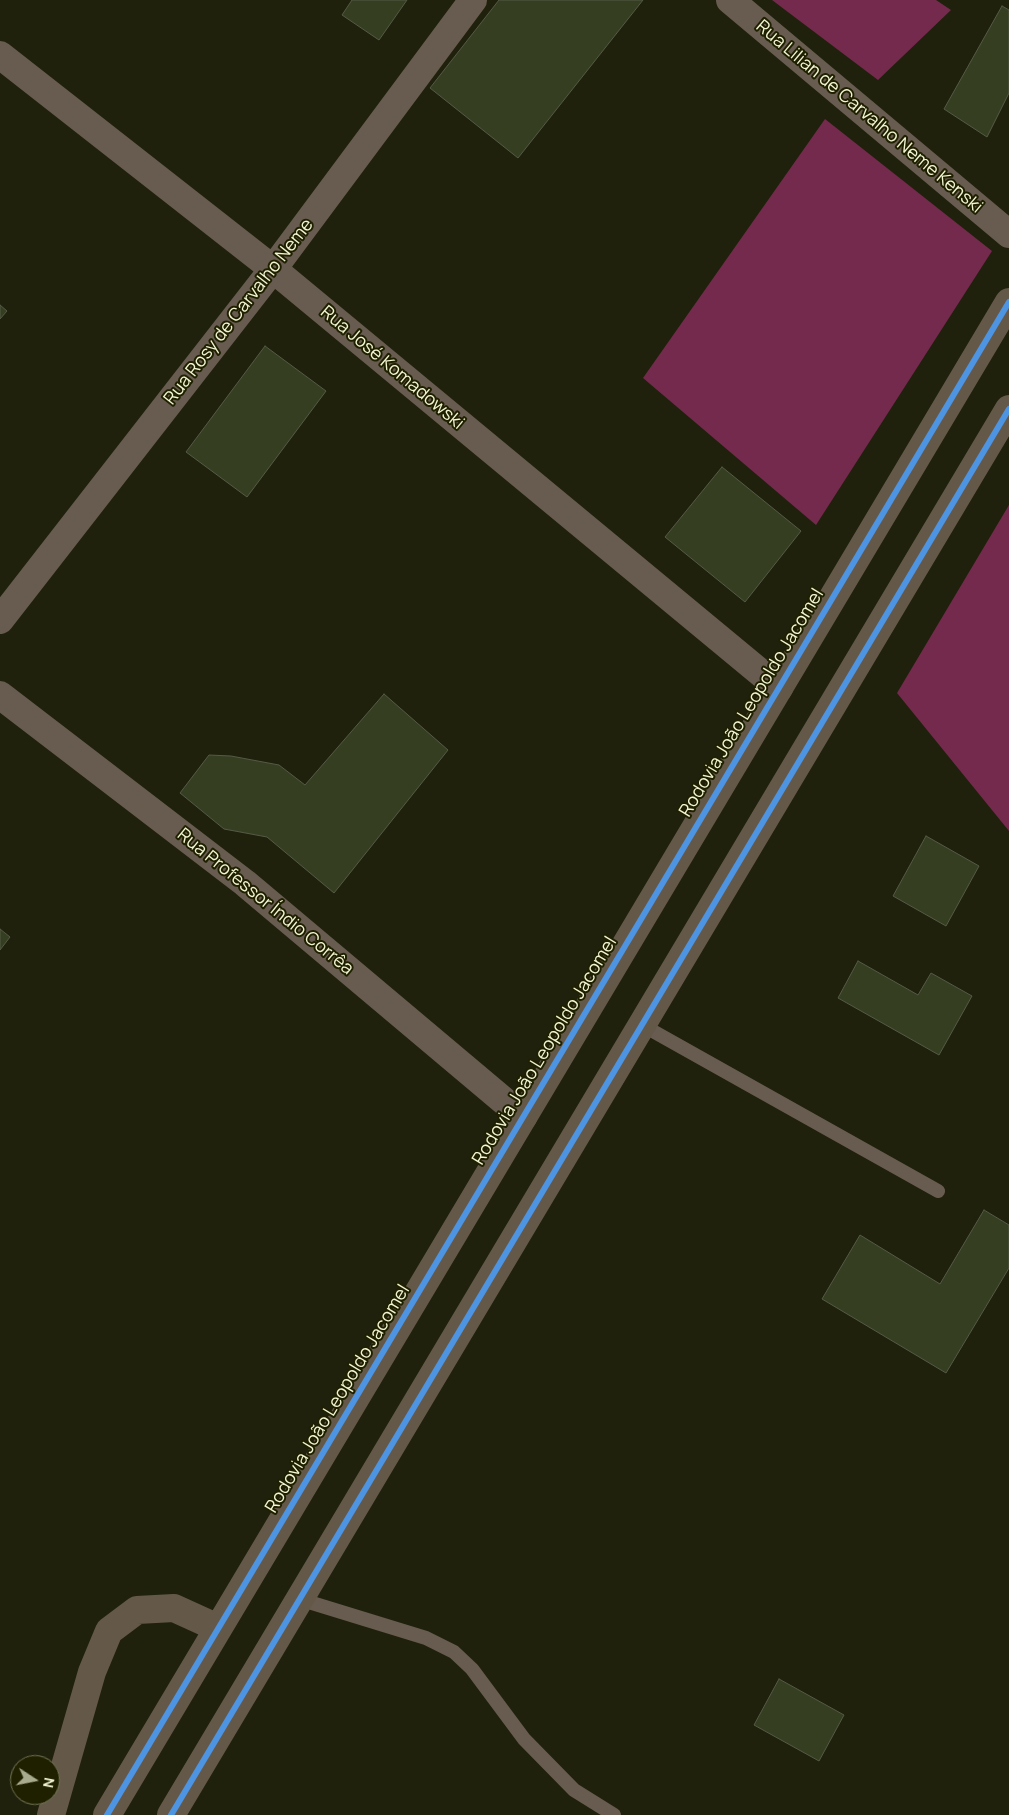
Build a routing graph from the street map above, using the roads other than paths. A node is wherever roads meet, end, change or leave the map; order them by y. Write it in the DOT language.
graph roads {
  1 [pos="473,0"];
  2 [pos="730,0"];
  3 [pos="0,55"];
  4 [pos="1009,234"];
  5 [pos="273,269"];
  6 [pos="1009,302"];
  7 [pos="1009,409"];
  8 [pos="0,620"];
  9 [pos="779,688"];
  10 [pos="0,695"];
  11 [pos="642,1025"];
  12 [pos="523,1117"];
  13 [pos="938,1191"];
  14 [pos="299,1599"];
  15 [pos="218,1628"];
  16 [pos="179,1812"];
  17 [pos="51,1815"];
  18 [pos="107,1815"];
  19 [pos="614,1815"];
  1 -- 5 [label="street, Rua Rosy de Carvalho Neme"];
  2 -- 4 [label="street, Rua Lilian de Carvalho Neme Kenski"];
  3 -- 5 [label="street, Rua José Komadowski"];
  5 -- 8 [label="street, Rua Rosy de Carvalho Neme"];
  5 -- 9 [label="street, Rua José Komadowski"];
  6 -- 9 [label="highway, Rodovia João Leopoldo Jacomel"];
  7 -- 11 [label="highway"];
  9 -- 12 [label="highway, Rodovia João Leopoldo Jacomel"];
  10 -- 12 [label="street, Rua Professor Índio Corrêa"];
  11 -- 13 [label="lane"];
  11 -- 14 [label="highway"];
  12 -- 15 [label="highway, Rodovia João Leopoldo Jacomel"];
  14 -- 16 [label="highway"];
  14 -- 19 [label="lane"];
  15 -- 17 [label="highway"];
  15 -- 18 [label="highway, Rodovia João Leopoldo Jacomel"];
}
